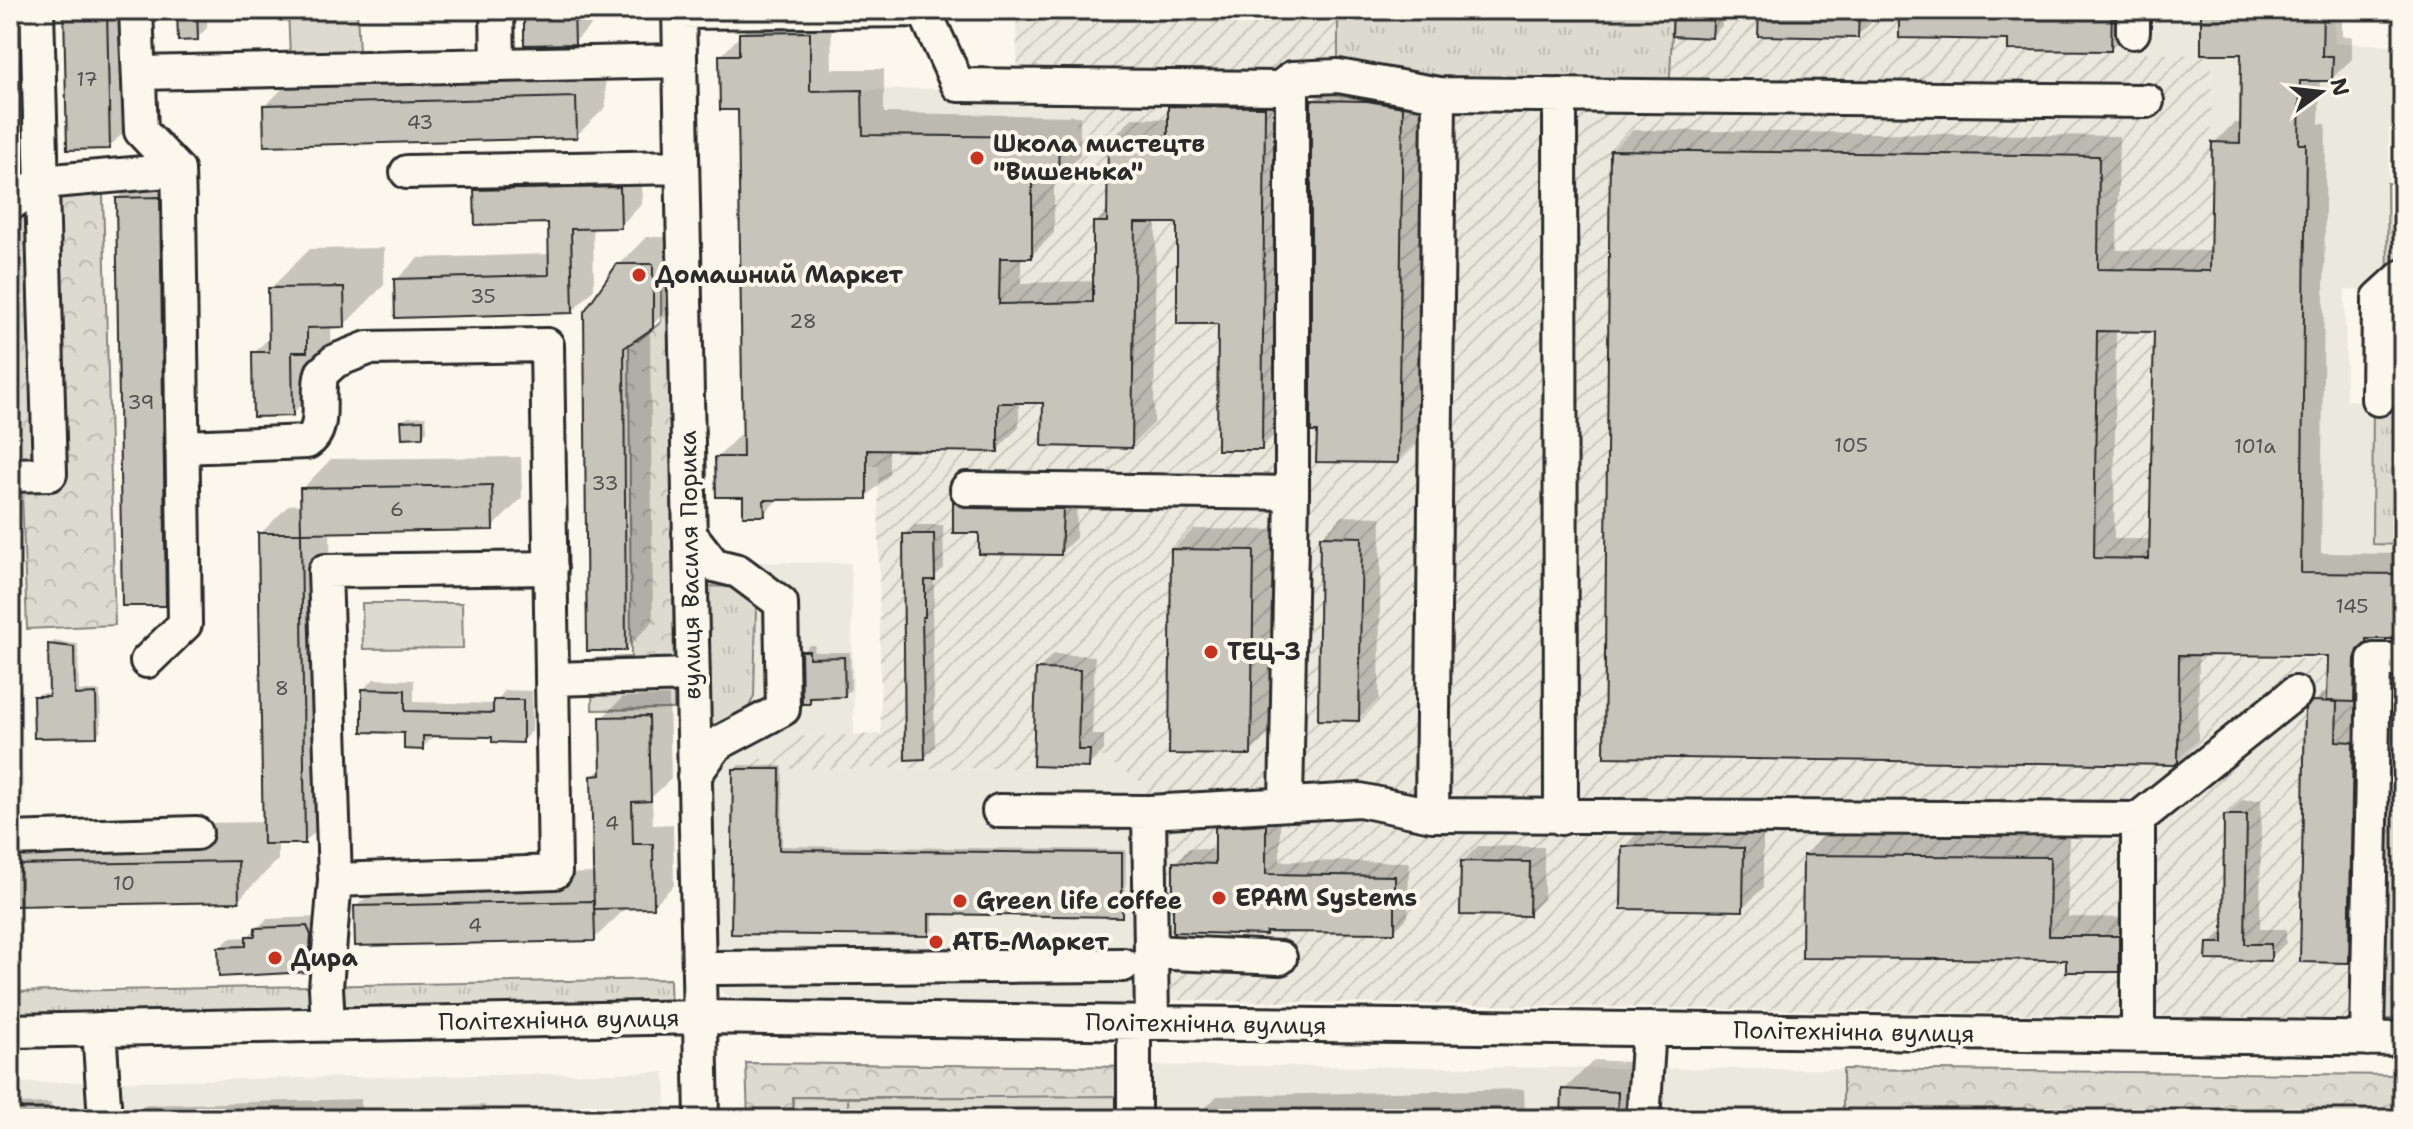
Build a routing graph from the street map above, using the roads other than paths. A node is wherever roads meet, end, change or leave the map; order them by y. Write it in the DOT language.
graph roads {
  1 [pos="37,10"];
  2 [pos="136,10"];
  3 [pos="497,10"];
  4 [pos="851,10"];
  5 [pos="679,11"];
  6 [pos="726,11"];
  7 [pos="680,61"];
  8 [pos="498,65"];
  9 [pos="139,73"];
  10 [pos="1292,78"];
  11 [pos="1439,94"];
  12 [pos="1560,95"];
  13 [pos="2147,101"];
  14 [pos="682,167"];
  15 [pos="178,170"];
  16 [pos="407,172"];
  17 [pos="42,182"];
  18 [pos="10,204"];
  19 [pos="2403,276"];
  20 [pos="2378,399"];
  21 [pos="182,447"];
  22 [pos="10,475"];
  23 [pos="967,489"];
  24 [pos="1292,493"];
  25 [pos="689,533"];
  26 [pos="551,568"];
  27 [pos="2403,660"];
  28 [pos="147,661"];
  29 [pos="692,675"];
  30 [pos="552,679"];
  31 [pos="2295,693"];
  32 [pos="694,776"];
  33 [pos="1286,803"];
  34 [pos="999,811"];
  35 [pos="1149,812"];
  36 [pos="1432,815"];
  37 [pos="1561,818"];
  38 [pos="2138,819"];
  39 [pos="196,833"];
  40 [pos="10,839"];
  41 [pos="335,880"];
  42 [pos="1280,958"];
  43 [pos="1137,959"];
  44 [pos="946,967"];
  45 [pos="717,968"];
  46 [pos="699,1017"];
  47 [pos="947,1020"];
  48 [pos="1143,1023"];
  49 [pos="328,1025"];
  50 [pos="99,1029"];
  51 [pos="1649,1029"];
  52 [pos="10,1031"];
  53 [pos="2138,1036"];
  54 [pos="2367,1039"];
  55 [pos="2403,1039"];
  56 [pos="105,1119"];
  57 [pos="702,1119"];
  58 [pos="1134,1119"];
  59 [pos="1643,1119"];
  1 -- 17 [label="street"];
  2 -- 9 [label="street"];
  3 -- 8 [label="street"];
  4 -- 6 [label="street"];
  4 -- 10 [label="street"];
  5 -- 6 [label="street"];
  5 -- 7 [label="street, вулиця Василя Порика"];
  7 -- 8 [label="street"];
  7 -- 14 [label="street, вулиця Василя Порика"];
  8 -- 9 [label="street"];
  9 -- 15 [label="street"];
  10 -- 11 [label="street"];
  10 -- 24 [label="street"];
  11 -- 12 [label="street"];
  11 -- 36 [label="street"];
  12 -- 13 [label="street"];
  12 -- 37 [label="street"];
  14 -- 16 [label="street"];
  14 -- 25 [label="street, вулиця Василя Порика"];
  15 -- 17 [label="street"];
  15 -- 21 [label="street"];
  17 -- 18 [label="street"];
  17 -- 22 [label="street"];
  19 -- 20 [label="street"];
  21 -- 26 [label="street"];
  21 -- 28 [label="street"];
  23 -- 24 [label="street"];
  24 -- 33 [label="street"];
  25 -- 29 [label="street, вулиця Василя Порика"];
  25 -- 32 [label="street"];
  26 -- 30 [label="street"];
  26 -- 41 [label="street"];
  27 -- 54 [label="street"];
  29 -- 30 [label="street"];
  29 -- 32 [label="street, вулиця Василя Порика"];
  30 -- 41 [label="street"];
  31 -- 38 [label="street"];
  32 -- 46 [label="street, вулиця Василя Порика"];
  33 -- 35 [label="street"];
  33 -- 36 [label="street"];
  34 -- 35 [label="street"];
  35 -- 43 [label="street"];
  36 -- 37 [label="street"];
  37 -- 38 [label="street"];
  38 -- 53 [label="street"];
  39 -- 40 [label="street"];
  41 -- 49 [label="street"];
  42 -- 43 [label="street"];
  43 -- 44 [label="street"];
  43 -- 48 [label="street"];
  44 -- 45 [label="street"];
  44 -- 47 [label="street"];
  46 -- 47 [label="street, Політехнічна вулиця"];
  46 -- 49 [label="street, Політехнічна вулиця"];
  46 -- 57 [label="street, вулиця Василя Порика"];
  47 -- 48 [label="street, Політехнічна вулиця"];
  48 -- 51 [label="street, Політехнічна вулиця"];
  48 -- 58 [label="street"];
  49 -- 50 [label="street, Політехнічна вулиця"];
  50 -- 52 [label="street, Політехнічна вулиця"];
  50 -- 56 [label="street"];
  51 -- 53 [label="street, Політехнічна вулиця"];
  51 -- 59 [label="street"];
  53 -- 54 [label="street, Політехнічна вулиця"];
  54 -- 55 [label="street, Політехнічна вулиця"];
}
